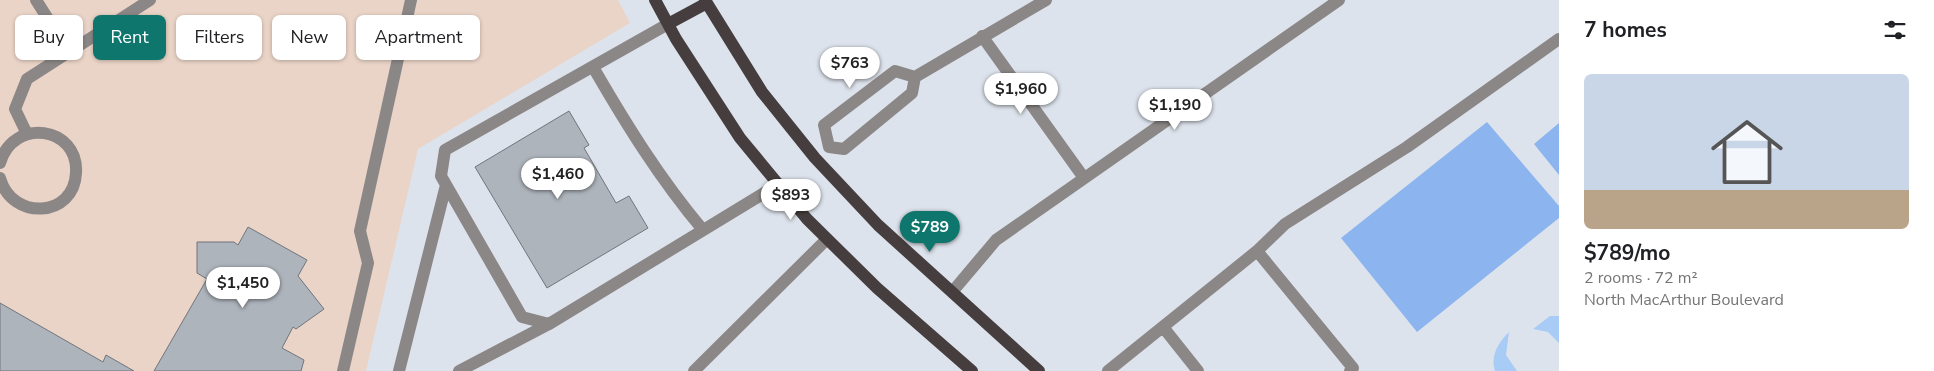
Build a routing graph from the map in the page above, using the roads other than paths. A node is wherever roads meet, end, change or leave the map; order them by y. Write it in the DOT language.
graph roads {
  1 [pos="36,0"];
  2 [pos="150,0"];
  3 [pos="411,0"];
  4 [pos="655,0"];
  5 [pos="1046,0"];
  6 [pos="1339,0"];
  7 [pos="708,1"];
  8 [pos="45,15"];
  9 [pos="668,24"];
  10 [pos="982,36"];
  11 [pos="1559,39"];
  12 [pos="83,42"];
  13 [pos="56,60"];
  14 [pos="593,66"];
  15 [pos="915,77"];
  16 [pos="27,134"];
  17 [pos="829,147"];
  18 [pos="815,158"];
  19 [pos="0,163"];
  20 [pos="0,178"];
  21 [pos="1084,178"];
  22 [pos="778,184"];
  23 [pos="446,185"];
  24 [pos="703,230"];
  25 [pos="827,239"];
  26 [pos="1257,251"];
  27 [pos="952,291"];
  28 [pos="549,324"];
  29 [pos="1163,327"];
  30 [pos="343,371"];
  31 [pos="399,371"];
  32 [pos="459,371"];
  33 [pos="694,371"];
  34 [pos="972,371"];
  35 [pos="1039,371"];
  36 [pos="1108,371"];
  37 [pos="1198,371"];
  38 [pos="1350,371"];
  1 -- 8 [label="street"];
  2 -- 12 [label="street"];
  3 -- 30 [label="street"];
  4 -- 9 [label="main road"];
  5 -- 10 [label="street"];
  6 -- 21 [label="street"];
  7 -- 9 [label="main road"];
  7 -- 18 [label="main road"];
  9 -- 14 [label="street"];
  9 -- 22 [label="main road"];
  10 -- 15 [label="street"];
  10 -- 21 [label="street"];
  11 -- 26 [label="street"];
  13 -- 16 [label="street"];
  14 -- 23 [label="street"];
  14 -- 24 [label="street"];
  15 -- 17 [label="street"];
  15 -- 17 [label="street"];
  16 -- 19 [label="street"];
  16 -- 20 [label="street"];
  17 -- 18 [label="street"];
  18 -- 27 [label="main road"];
  21 -- 27 [label="street"];
  22 -- 24 [label="street"];
  22 -- 25 [label="main road"];
  23 -- 28 [label="street"];
  23 -- 31 [label="street"];
  24 -- 28 [label="street"];
  25 -- 33 [label="street"];
  25 -- 34 [label="main road"];
  26 -- 29 [label="street"];
  26 -- 38 [label="street"];
  27 -- 35 [label="main road"];
  28 -- 32 [label="street"];
  29 -- 36 [label="street"];
  29 -- 37 [label="street"];
}
